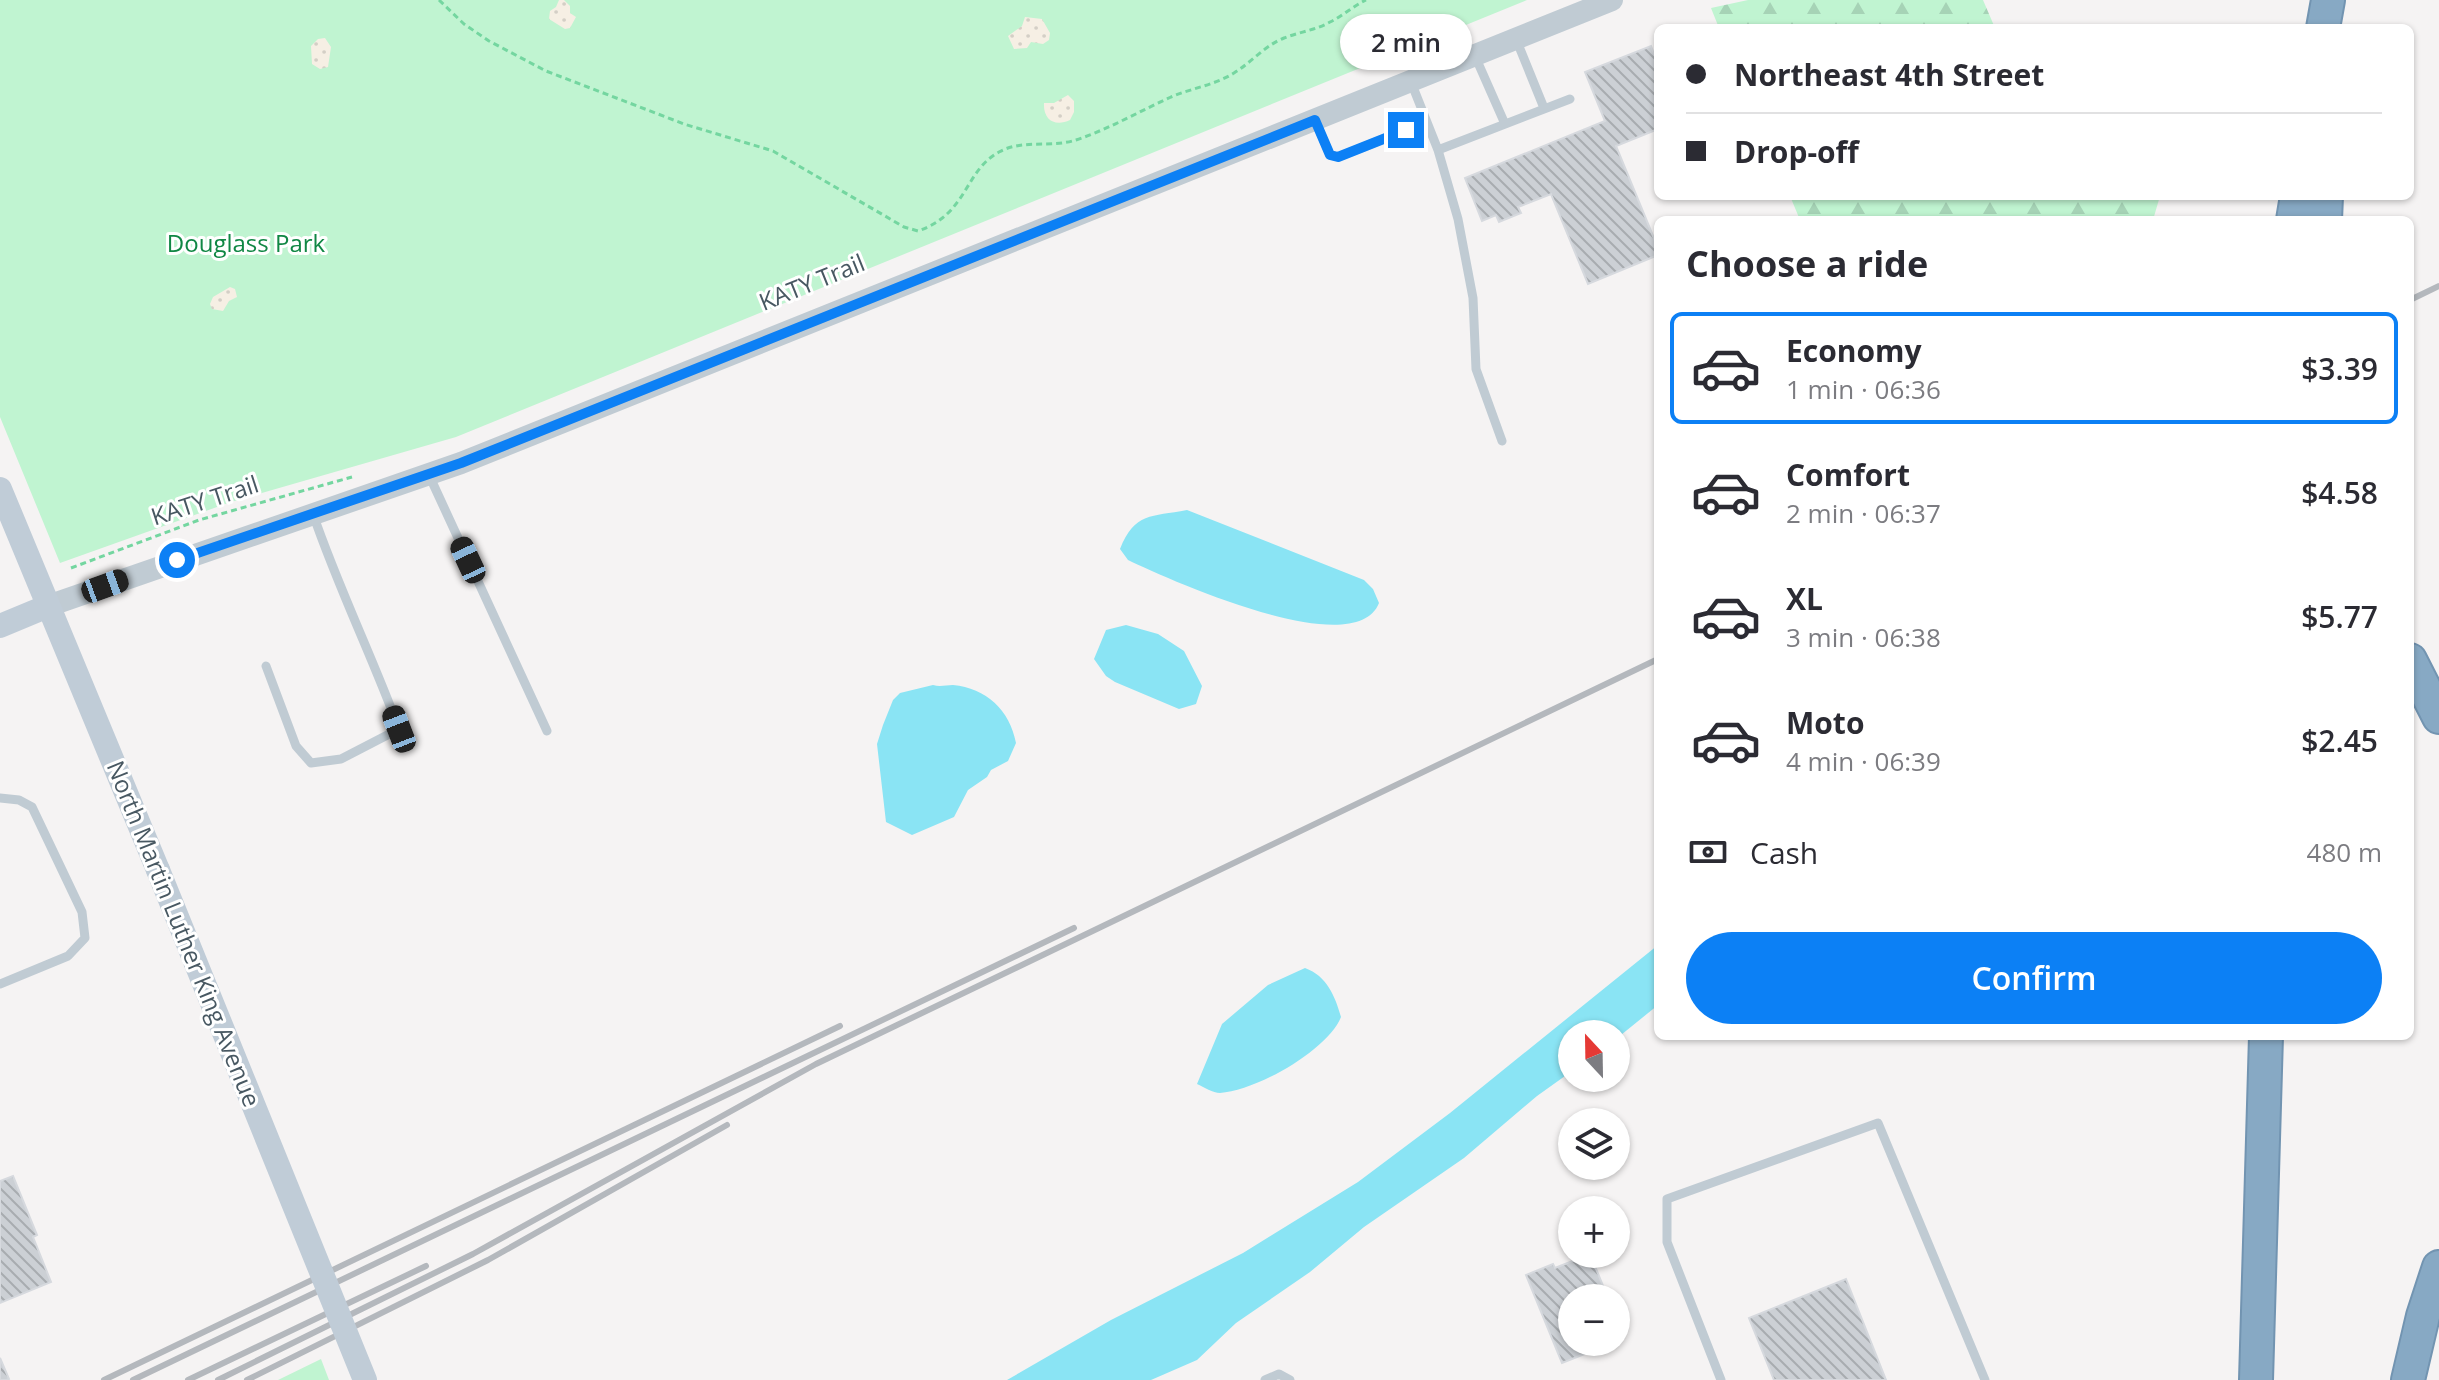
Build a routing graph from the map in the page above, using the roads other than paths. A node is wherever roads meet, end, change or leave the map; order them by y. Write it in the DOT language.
graph roads {
  1 [pos="1612,0"];
  2 [pos="2328,0"];
  3 [pos="2337,0"];
  4 [pos="2324,24"];
  5 [pos="2335,24"];
  6 [pos="1516,39"];
  7 [pos="1475,56"];
  8 [pos="1411,82"];
  9 [pos="1570,99"];
  10 [pos="1544,108"];
  11 [pos="1315,120"];
  12 [pos="1505,124"];
  13 [pos="1406,130"];
  14 [pos="1438,150"];
  15 [pos="1502,441"];
  16 [pos="429,475"];
  17 [pos="0,489"];
  18 [pos="313,514"];
  19 [pos="48,606"];
  20 [pos="0,626"];
  21 [pos="266,666"];
  22 [pos="2414,668"];
  23 [pos="2439,717"];
  24 [pos="547,731"];
  25 [pos="0,798"];
  26 [pos="0,984"];
  27 [pos="2266,1040"];
  28 [pos="2439,1267"];
  29 [pos="365,1380"];
  30 [pos="1265,1380"];
  31 [pos="1290,1380"];
  32 [pos="1721,1380"];
  33 [pos="1985,1380"];
  34 [pos="2256,1380"];
  35 [pos="2408,1380"];
  1 -- 6 [label="street"];
  2 -- 4 [label="highway"];
  3 -- 5 [label="highway"];
  6 -- 7 [label="street"];
  6 -- 10 [label="lane"];
  7 -- 8 [label="street"];
  7 -- 12 [label="lane"];
  8 -- 11 [label="street"];
  8 -- 14 [label="lane"];
  9 -- 10 [label="lane"];
  10 -- 12 [label="lane"];
  11 -- 13 [label="lane"];
  11 -- 16 [label="street"];
  12 -- 14 [label="lane"];
  14 -- 15 [label="lane"];
  16 -- 18 [label="street"];
  16 -- 24 [label="lane"];
  17 -- 19 [label="main road, North Martin Luther King Avenue"];
  18 -- 19 [label="street"];
  18 -- 21 [label="lane"];
  19 -- 20 [label="main road"];
  19 -- 29 [label="main road, North Martin Luther King Avenue, bridge"];
  22 -- 23 [label="highway"];
  25 -- 26 [label="lane"];
  27 -- 34 [label="highway"];
  28 -- 35 [label="highway"];
  30 -- 31 [label="lane"];
  32 -- 33 [label="lane"];
}
